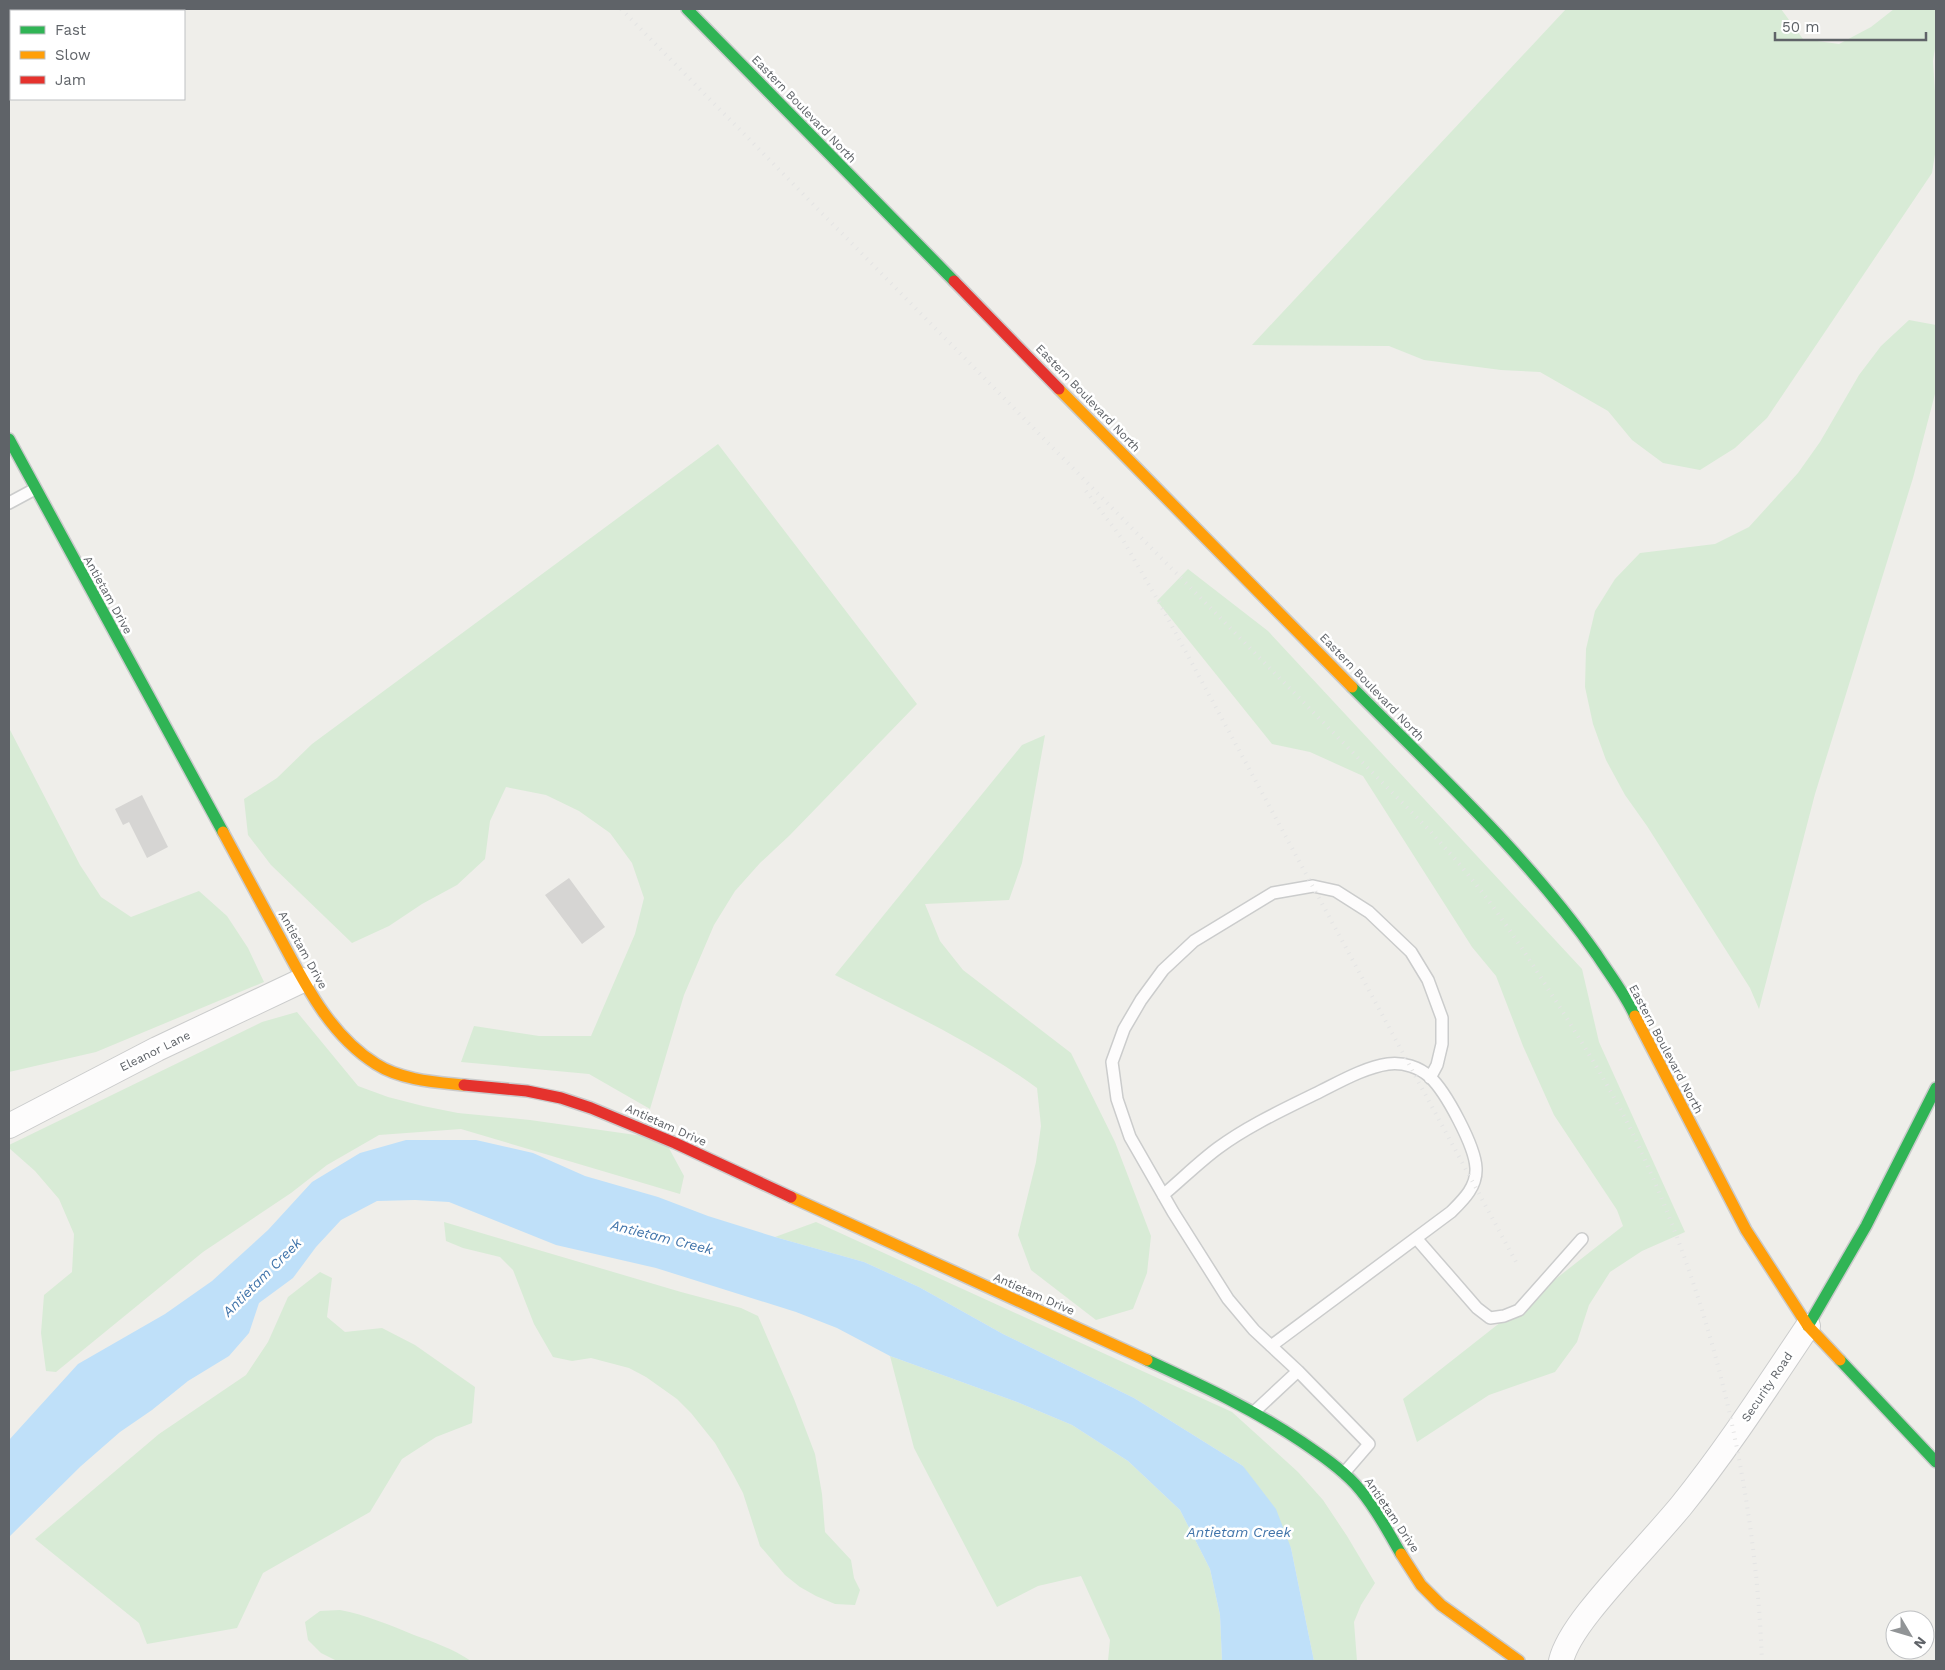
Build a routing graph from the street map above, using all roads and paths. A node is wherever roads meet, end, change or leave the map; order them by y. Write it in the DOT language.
graph roads {
  1 [pos="687,9"];
  2 [pos="9,440"];
  3 [pos="35,488"];
  4 [pos="9,503"];
  5 [pos="303,980"];
  6 [pos="1430,1078"];
  7 [pos="1936,1088"];
  8 [pos="9,1126"];
  9 [pos="1163,1195"];
  10 [pos="1416,1238"];
  11 [pos="1582,1238"];
  12 [pos="1808,1326"];
  13 [pos="1271,1346"];
  14 [pos="1298,1371"];
  15 [pos="1254,1412"];
  16 [pos="1936,1462"];
  17 [pos="1344,1473"];
  18 [pos="1519,1661"];
  19 [pos="1561,1661"];
  1 -- 12 [label="street, Eastern Boulevard North"];
  2 -- 3 [label="street, Antietam Drive"];
  3 -- 4 [label="lane"];
  3 -- 5 [label="street, Antietam Drive"];
  5 -- 8 [label="street, Eleanor Lane"];
  5 -- 15 [label="street, Antietam Drive"];
  6 -- 9 [label="lane"];
  6 -- 9 [label="lane"];
  6 -- 10 [label="lane"];
  7 -- 12 [label="street, Security Road"];
  9 -- 13 [label="lane"];
  10 -- 11 [label="lane"];
  10 -- 13 [label="lane"];
  12 -- 16 [label="street, Eastern Boulevard North"];
  12 -- 19 [label="street, Security Road"];
  13 -- 14 [label="lane"];
  14 -- 15 [label="lane"];
  14 -- 17 [label="lane"];
  15 -- 17 [label="street, Antietam Drive"];
  17 -- 18 [label="street, Antietam Drive"];
}
